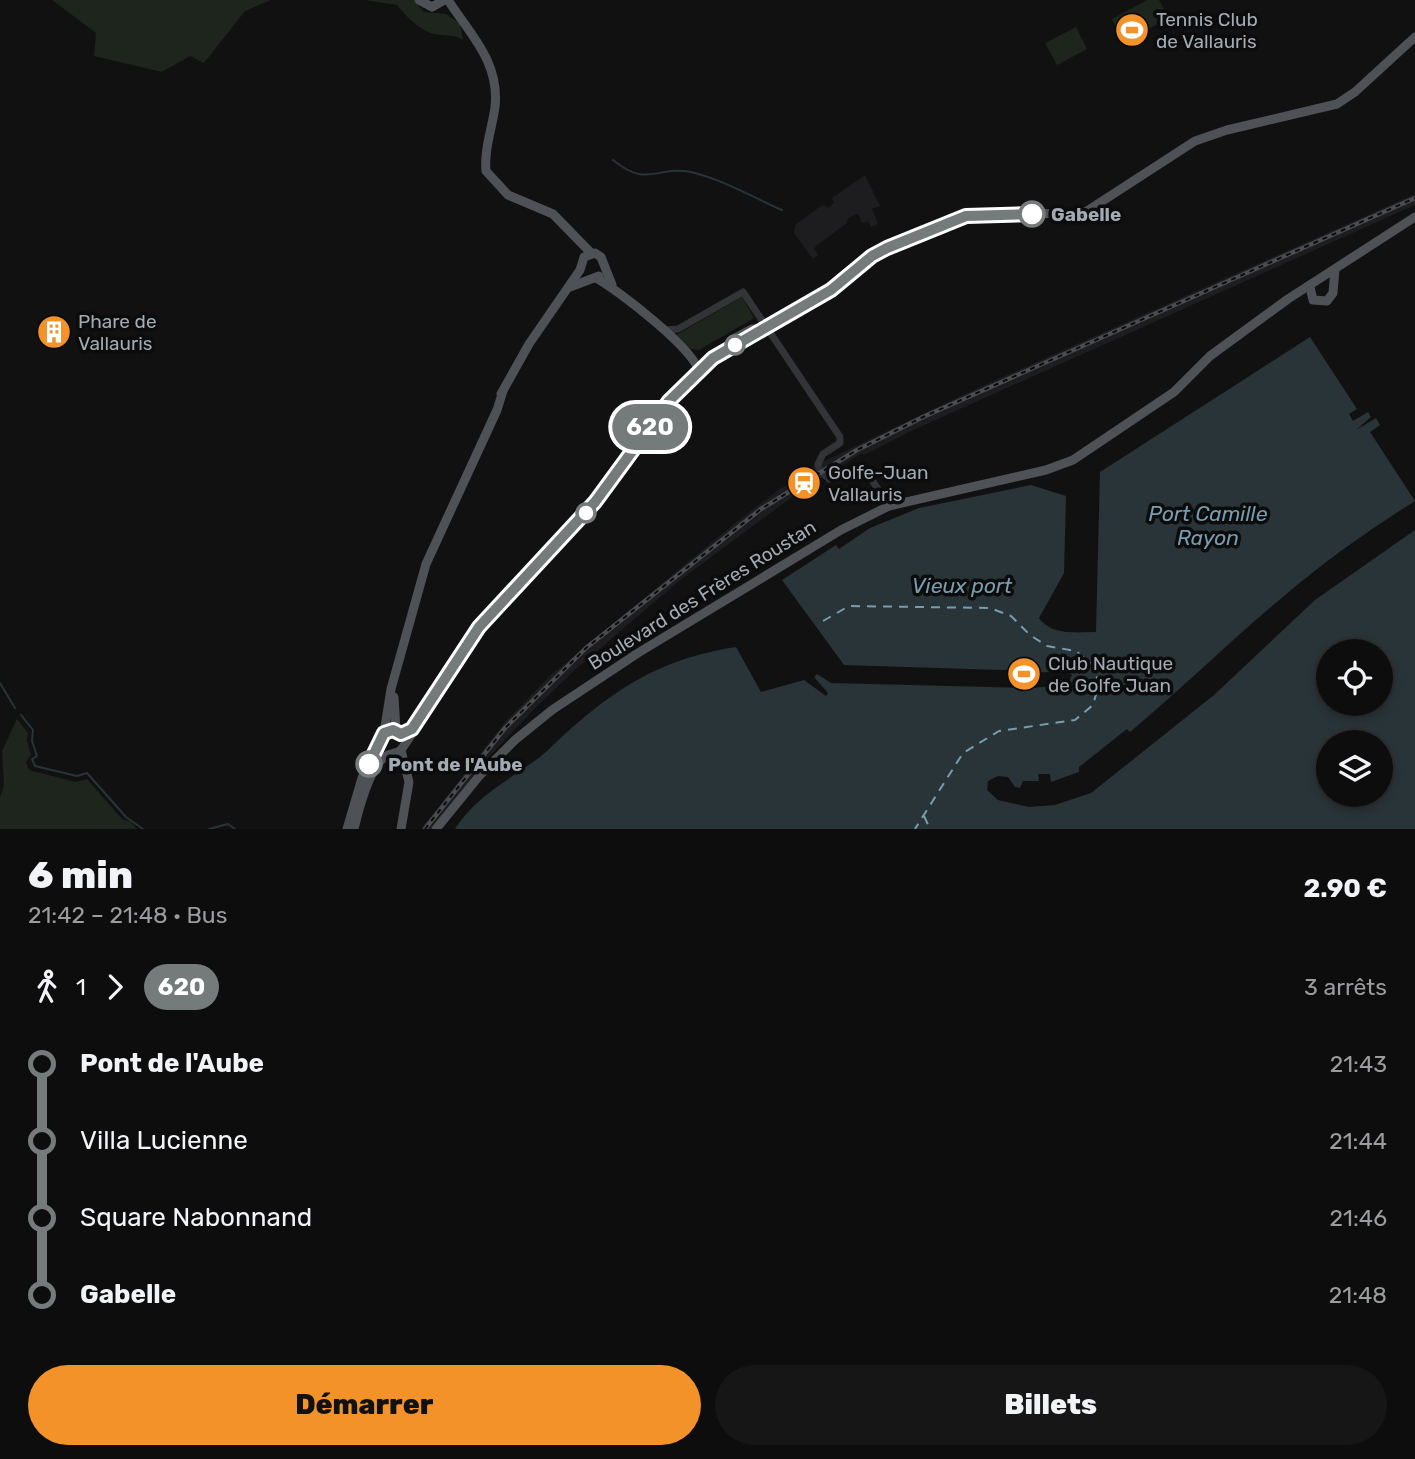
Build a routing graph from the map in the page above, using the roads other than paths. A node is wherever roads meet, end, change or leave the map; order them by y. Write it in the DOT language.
graph roads {
  1 [pos="419,0"];
  2 [pos="447,3"];
  3 [pos="1415,37"];
  4 [pos="1415,217"];
  5 [pos="587,255"];
  6 [pos="1336,267"];
  7 [pos="580,270"];
  8 [pos="604,270"];
  9 [pos="594,278"];
  10 [pos="1321,279"];
  11 [pos="611,285"];
  12 [pos="1332,287"];
  13 [pos="568,288"];
  14 [pos="1306,291"];
  15 [pos="766,328"];
  16 [pos="663,330"];
  17 [pos="693,357"];
  18 [pos="710,360"];
  19 [pos="698,372"];
  20 [pos="818,464"];
  21 [pos="829,479"];
  22 [pos="889,506"];
  23 [pos="395,678"];
  24 [pos="384,733"];
  25 [pos="401,739"];
  26 [pos="380,746"];
  27 [pos="388,754"];
  28 [pos="345,829"];
  29 [pos="354,829"];
  30 [pos="401,829"];
  31 [pos="436,829"];
  1 -- 2 [label="main road"];
  2 -- 5 [label="main road"];
  3 -- 15 [label="main road"];
  4 -- 6 [label="main road"];
  5 -- 7 [label="main road"];
  5 -- 8 [label="main road"];
  6 -- 10 [label="main road"];
  6 -- 12 [label="main road"];
  7 -- 9 [label="main road"];
  7 -- 13 [label="main road"];
  8 -- 9 [label="main road"];
  8 -- 11 [label="main road"];
  9 -- 11 [label="main road"];
  9 -- 13 [label="main road"];
  10 -- 12 [label="main road"];
  10 -- 14 [label="main road"];
  11 -- 16 [label="main road"];
  12 -- 14 [label="main road"];
  13 -- 23 [label="main road"];
  14 -- 22 [label="main road, Boulevard des Frères Roustan"];
  15 -- 16 [label="street"];
  15 -- 18 [label="main road"];
  15 -- 20 [label="street"];
  16 -- 17 [label="main road"];
  17 -- 18 [label="main road"];
  17 -- 19 [label="main road"];
  18 -- 19 [label="main road"];
  19 -- 25 [label="main road"];
  21 -- 22 [label="street"];
  22 -- 31 [label="main road, Boulevard des Frères Roustan"];
  23 -- 24 [label="main road"];
  23 -- 25 [label="main road"];
  24 -- 25 [label="main road"];
  24 -- 26 [label="main road"];
  25 -- 27 [label="main road"];
  25 -- 30 [label="main road"];
  26 -- 27 [label="main road"];
  26 -- 28 [label="main road"];
  27 -- 29 [label="main road"];
}
